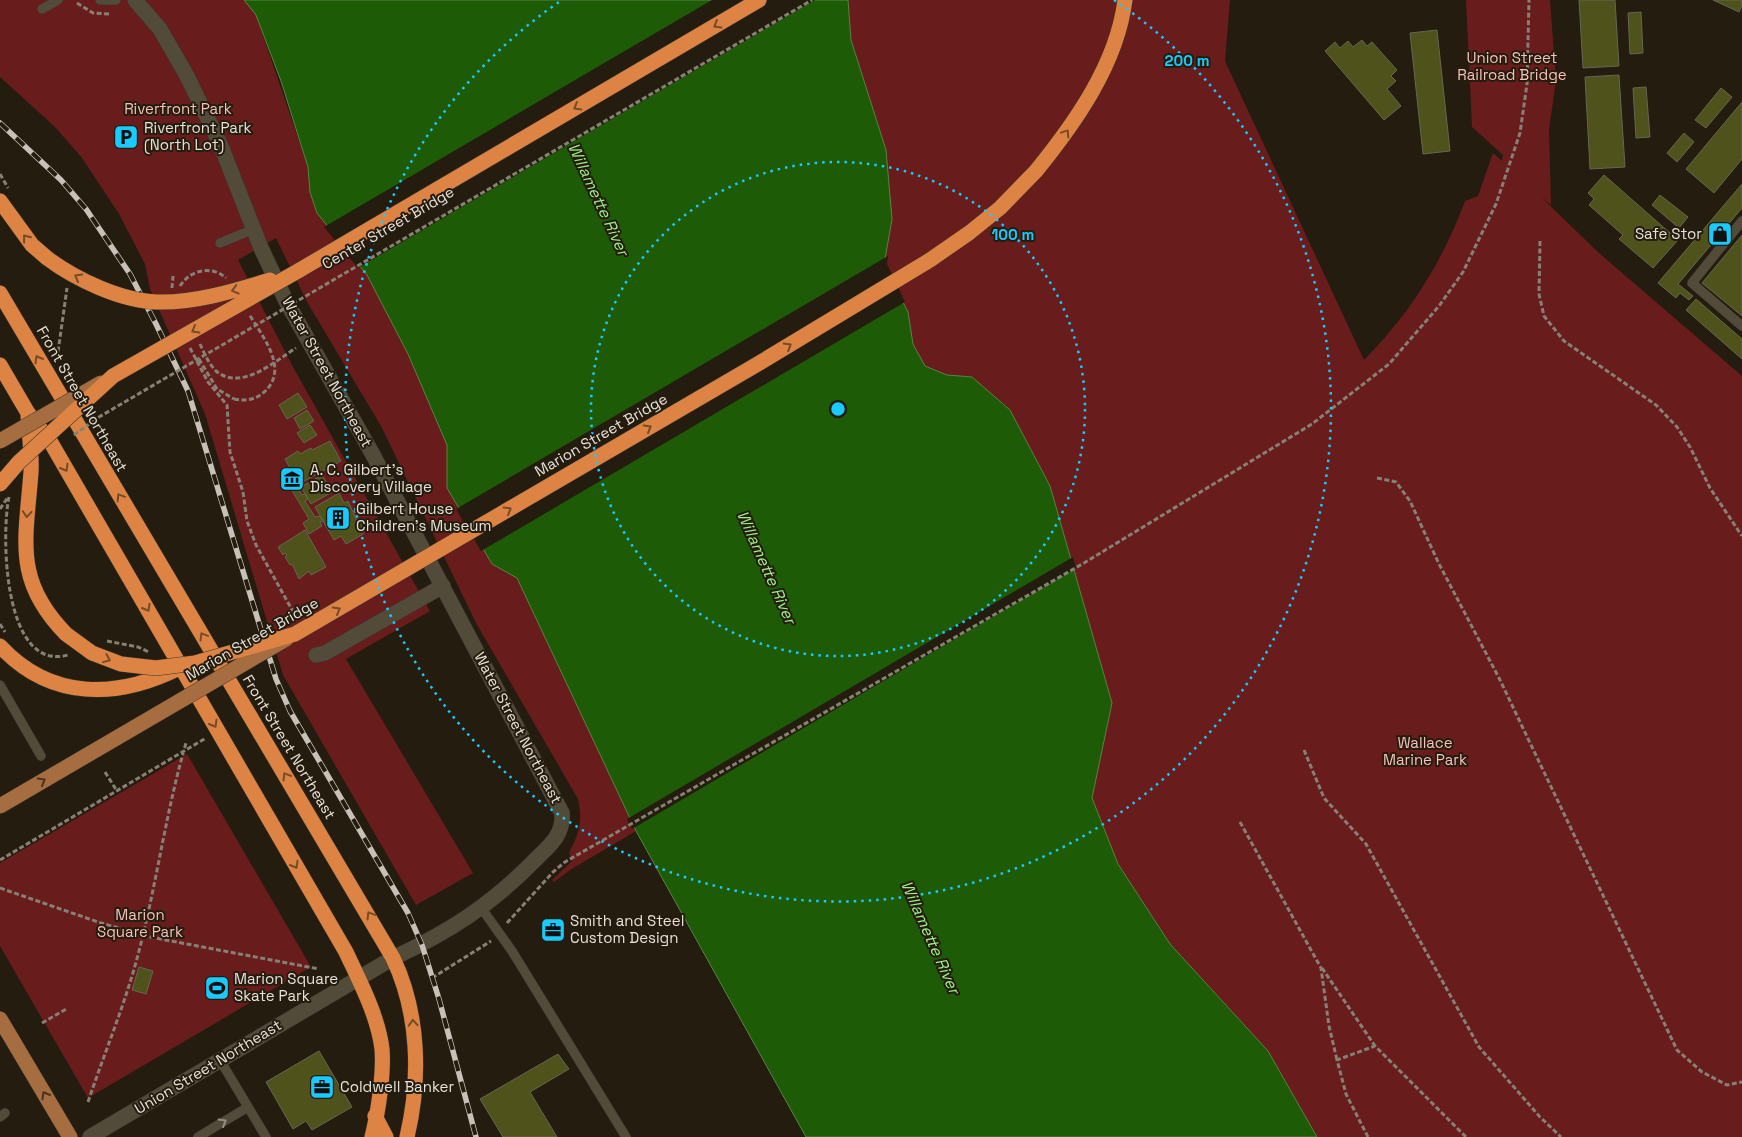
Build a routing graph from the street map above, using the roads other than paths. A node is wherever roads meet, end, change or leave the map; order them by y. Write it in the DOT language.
graph roads {
  1 [pos="58,0"];
  2 [pos="100,0"];
  3 [pos="116,0"];
  4 [pos="135,0"];
  5 [pos="760,0"];
  6 [pos="1126,0"];
  7 [pos="1132,0"];
  8 [pos="42,9"];
  9 [pos="1123,18"];
  10 [pos="0,201"];
  11 [pos="1742,221"];
  12 [pos="254,229"];
  13 [pos="220,243"];
  14 [pos="298,271"];
  15 [pos="0,293"];
  16 [pos="1742,326"];
  17 [pos="0,365"];
  18 [pos="113,376"];
  19 [pos="28,413"];
  20 [pos="0,441"];
  21 [pos="7,487"];
  22 [pos="443,586"];
  23 [pos="295,634"];
  24 [pos="0,646"];
  25 [pos="316,655"];
  26 [pos="181,667"];
  27 [pos="0,685"];
  28 [pos="41,756"];
  29 [pos="0,806"];
  30 [pos="563,823"];
  31 [pos="482,909"];
  32 [pos="393,958"];
  33 [pos="358,979"];
  34 [pos="0,1019"];
  35 [pos="220,1060"];
  36 [pos="248,1107"];
  37 [pos="375,1116"];
  38 [pos="70,1137"];
  39 [pos="90,1137"];
  40 [pos="198,1137"];
  41 [pos="266,1137"];
  42 [pos="372,1137"];
  43 [pos="386,1137"];
  44 [pos="406,1137"];
  45 [pos="626,1137"];
  1 -- 8 [label="lane"];
  2 -- 3 [label="lane"];
  4 -- 12 [label="street, Water Street Northeast"];
  5 -- 14 [label="highway, Center Street Bridge, one-way"];
  6 -- 9 [label="highway, Marion Street Bridge"];
  7 -- 9 [label="highway"];
  23 -- 9 [label="highway, Marion Street Bridge, one-way, bridge"];
  14 -- 10 [label="highway, one-way, bridge"];
  11 -- 16 [label="lane"];
  12 -- 13 [label="lane"];
  12 -- 22 [label="street, Water Street Northeast"];
  14 -- 18 [label="highway, Center Street Bridge, one-way, bridge"];
  32 -- 15 [label="highway, Front Street Northeast, one-way"];
  17 -- 19 [label="highway"];
  18 -- 20 [label="main road, Center Street Bridge, bridge"];
  18 -- 21 [label="highway, bridge"];
  19 -- 23 [label="highway, one-way, bridge"];
  19 -- 26 [label="highway, one-way"];
  22 -- 25 [label="street"];
  22 -- 30 [label="street, Water Street Northeast"];
  29 -- 23 [label="main road, Marion Street Bridge, one-way, bridge"];
  24 -- 26 [label="highway"];
  26 -- 33 [label="highway, one-way"];
  27 -- 28 [label="lane"];
  30 -- 31 [label="street, Union Street Northeast"];
  31 -- 32 [label="street, Union Street Northeast"];
  31 -- 45 [label="lane"];
  32 -- 33 [label="street, Union Street Northeast"];
  44 -- 32 [label="highway, Front Street Northeast, one-way"];
  33 -- 35 [label="street, Union Street Northeast"];
  33 -- 37 [label="highway"];
  38 -- 34 [label="main road, one-way"];
  35 -- 36 [label="lane"];
  35 -- 39 [label="street, Union Street Northeast"];
  40 -- 36 [label="lane, one-way"];
  36 -- 41 [label="lane"];
  37 -- 42 [label="highway"];
  37 -- 43 [label="highway"];
}
